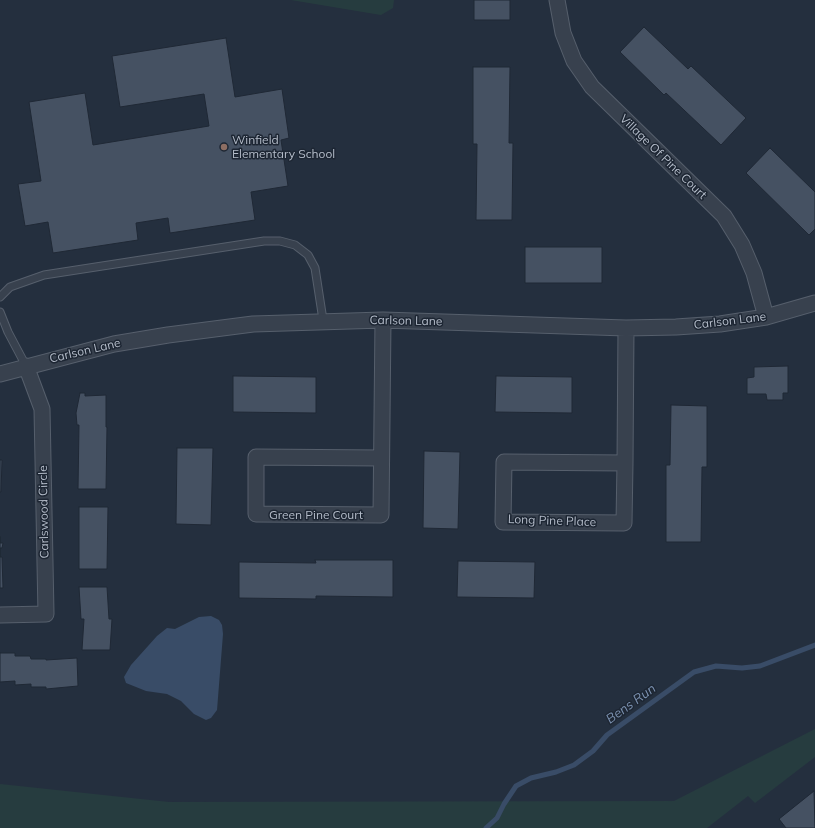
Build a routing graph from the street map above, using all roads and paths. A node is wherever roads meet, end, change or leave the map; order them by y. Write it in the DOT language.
graph roads {
  1 [pos="558,0"];
  2 [pos="0,297"];
  3 [pos="815,303"];
  4 [pos="0,312"];
  5 [pos="766,317"];
  6 [pos="323,320"];
  7 [pos="382,320"];
  8 [pos="626,328"];
  9 [pos="26,366"];
  10 [pos="0,374"];
  11 [pos="381,458"];
  12 [pos="625,463"];
  13 [pos="0,615"];
  1 -- 5 [label="street, Village Of Pine Court"];
  2 -- 6 [label="lane"];
  3 -- 5 [label="street, Carlson Lane"];
  4 -- 9 [label="lane"];
  5 -- 8 [label="street, Carlson Lane"];
  6 -- 7 [label="street, Carlson Lane"];
  6 -- 9 [label="street, Carlson Lane"];
  7 -- 8 [label="street, Carlson Lane"];
  7 -- 11 [label="street, Green Pine Court"];
  8 -- 12 [label="street, Long Pine Place"];
  9 -- 10 [label="street, Carlson Lane"];
  9 -- 13 [label="street, Carlswood Circle"];
  11 -- 11 [label="street, Green Pine Court"];
  12 -- 12 [label="street, Long Pine Place"];
}
